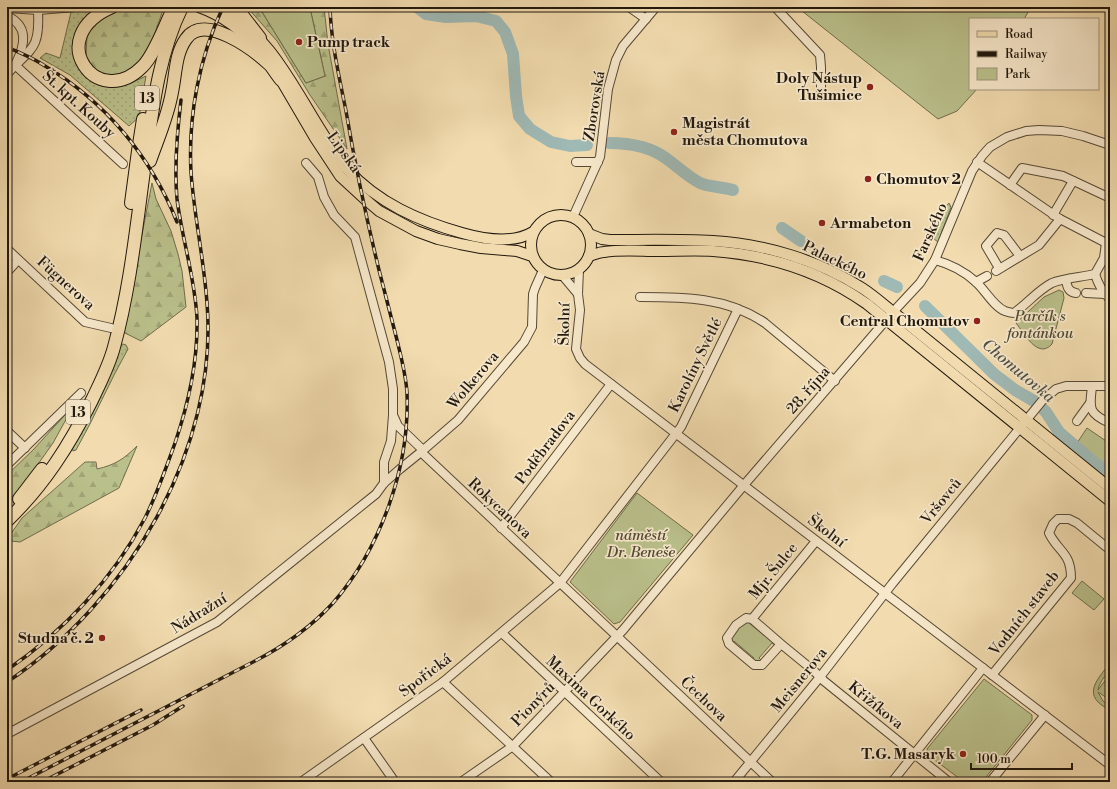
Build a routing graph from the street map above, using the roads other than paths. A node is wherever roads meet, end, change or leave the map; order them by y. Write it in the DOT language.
graph roads {
  1 [pos="51,7"];
  2 [pos="76,7"];
  3 [pos="112,7"];
  4 [pos="173,7"];
  5 [pos="182,7"];
  6 [pos="199,7"];
  7 [pos="219,7"];
  8 [pos="236,7"];
  9 [pos="629,7"];
  10 [pos="656,7"];
  11 [pos="775,7"];
  12 [pos="7,8"];
  13 [pos="38,10"];
  14 [pos="7,16"];
  15 [pos="646,19"];
  16 [pos="165,26"];
  17 [pos="260,38"];
  18 [pos="15,65"];
  19 [pos="7,74"];
  20 [pos="281,80"];
  21 [pos="821,90"];
  22 [pos="1110,145"];
  23 [pos="979,159"];
  24 [pos="576,162"];
  25 [pos="598,162"];
  26 [pos="306,163"];
  27 [pos="123,164"];
  28 [pos="1073,181"];
  29 [pos="1010,184"];
  30 [pos="140,197"];
  31 [pos="1110,198"];
  32 [pos="1053,214"];
  33 [pos="573,217"];
  34 [pos="1060,220"];
  35 [pos="533,232"];
  36 [pos="589,234"];
  37 [pos="1108,244"];
  38 [pos="7,249"];
  39 [pos="532,256"];
  40 [pos="589,256"];
  41 [pos="1020,256"];
  42 [pos="18,260"];
  43 [pos="935,260"];
  44 [pos="579,269"];
  45 [pos="543,270"];
  46 [pos="7,272"];
  47 [pos="1095,274"];
  48 [pos="562,275"];
  49 [pos="987,276"];
  50 [pos="1066,280"];
  51 [pos="976,282"];
  52 [pos="1076,293"];
  53 [pos="1086,293"];
  54 [pos="578,294"];
  55 [pos="640,297"];
  56 [pos="1107,297"];
  57 [pos="738,309"];
  58 [pos="890,316"];
  59 [pos="111,328"];
  60 [pos="835,381"];
  61 [pos="611,384"];
  62 [pos="1110,386"];
  63 [pos="1092,387"];
  64 [pos="81,393"];
  65 [pos="1090,403"];
  66 [pos="394,415"];
  67 [pos="1026,420"];
  68 [pos="1077,421"];
  69 [pos="1110,423"];
  70 [pos="7,431"];
  71 [pos="676,433"];
  72 [pos="24,448"];
  73 [pos="422,451"];
  74 [pos="7,465"];
  75 [pos="384,483"];
  76 [pos="744,486"];
  77 [pos="1110,488"];
  78 [pos="1110,501"];
  79 [pos="7,510"];
  80 [pos="7,521"];
  81 [pos="501,528"];
  82 [pos="816,541"];
  83 [pos="1110,550"];
  84 [pos="560,583"];
  85 [pos="885,593"];
  86 [pos="752,619"];
  87 [pos="502,633"];
  88 [pos="617,636"];
  89 [pos="781,644"];
  90 [pos="983,668"];
  91 [pos="992,675"];
  92 [pos="820,677"];
  93 [pos="443,682"];
  94 [pos="564,692"];
  95 [pos="1045,715"];
  96 [pos="7,734"];
  97 [pos="364,738"];
  98 [pos="513,746"];
  99 [pos="914,755"];
  100 [pos="751,762"];
  101 [pos="1110,765"];
  102 [pos="301,782"];
  103 [pos="395,782"];
  104 [pos="461,782"];
  105 [pos="551,782"];
  106 [pos="661,782"];
  107 [pos="734,782"];
  108 [pos="772,782"];
  109 [pos="892,782"];
  110 [pos="949,782"];
  111 [pos="990,782"];
  1 -- 13 [label="street"];
  2 -- 13 [label="street"];
  3 -- 16 [label="highway"];
  4 -- 16 [label="highway, 13"];
  5 -- 30 [label="highway, 13"];
  6 -- 20 [label="main road, Lipská"];
  7 -- 17 [label="main road, Lipská"];
  8 -- 17 [label="highway"];
  9 -- 15 [label="street"];
  10 -- 15 [label="street, Zborovská"];
  11 -- 21 [label="street"];
  12 -- 13 [label="street"];
  13 -- 18 [label="street"];
  14 -- 18 [label="street"];
  15 -- 25 [label="street, Zborovská"];
  16 -- 59 [label="highway, 13"];
  17 -- 35 [label="main road, Lipská"];
  18 -- 19 [label="street"];
  18 -- 27 [label="street, Št. kpt. Kouby"];
  20 -- 30 [label="highway"];
  20 -- 39 [label="main road, Lipská"];
  22 -- 23 [label="street"];
  23 -- 29 [label="street"];
  23 -- 43 [label="street, Farského"];
  24 -- 25 [label="street"];
  25 -- 33 [label="street, Zborovská"];
  26 -- 66 [label="street"];
  28 -- 29 [label="street"];
  28 -- 31 [label="street"];
  28 -- 32 [label="street"];
  29 -- 32 [label="street"];
  30 -- 80 [label="highway, 13"];
  32 -- 34 [label="street"];
  33 -- 35 [label="main road"];
  33 -- 36 [label="main road"];
  34 -- 37 [label="street"];
  34 -- 41 [label="street"];
  35 -- 39 [label="main road"];
  36 -- 40 [label="main road"];
  36 -- 58 [label="main road, Palackého"];
  37 -- 47 [label="street"];
  38 -- 42 [label="street, Fügnerova"];
  39 -- 45 [label="main road"];
  40 -- 44 [label="main road"];
  40 -- 58 [label="main road, Palackého"];
  41 -- 41 [label="street"];
  42 -- 46 [label="street"];
  42 -- 59 [label="street, Fügnerova"];
  43 -- 51 [label="street"];
  43 -- 58 [label="street, Farského"];
  44 -- 48 [label="main road"];
  44 -- 54 [label="street, Školní"];
  45 -- 48 [label="main road"];
  45 -- 73 [label="street, Wolkerova"];
  47 -- 50 [label="street"];
  47 -- 56 [label="street"];
  48 -- 54 [label="street, Školní"];
  49 -- 51 [label="street"];
  50 -- 51 [label="street"];
  50 -- 52 [label="street"];
  53 -- 56 [label="street"];
  54 -- 61 [label="street, Školní"];
  55 -- 57 [label="street, Karolíny Světlé"];
  57 -- 60 [label="street, Karolíny Světlé"];
  57 -- 71 [label="street, Karolíny Světlé"];
  58 -- 60 [label="street, 28. října"];
  58 -- 67 [label="main road, Palackého"];
  59 -- 79 [label="highway, 13"];
  60 -- 76 [label="street, 28. října"];
  61 -- 71 [label="street, Školní"];
  61 -- 81 [label="street, Poděbradova"];
  62 -- 63 [label="street, Vršovců"];
  63 -- 65 [label="street"];
  63 -- 67 [label="street, Vršovců"];
  64 -- 72 [label="street"];
  65 -- 68 [label="street"];
  65 -- 69 [label="street"];
  66 -- 73 [label="street, Rokycanova"];
  66 -- 75 [label="street"];
  67 -- 77 [label="main road, Palackého"];
  67 -- 78 [label="main road, Palackého"];
  67 -- 85 [label="street, Vršovců"];
  70 -- 72 [label="street"];
  71 -- 76 [label="street, Školní"];
  71 -- 84 [label="street"];
  72 -- 74 [label="street"];
  73 -- 75 [label="street, Wolkerova"];
  73 -- 81 [label="street, Rokycanova"];
  75 -- 96 [label="street, Nádražní"];
  76 -- 82 [label="street, Školní"];
  76 -- 88 [label="street"];
  81 -- 84 [label="street, Rokycanova"];
  82 -- 85 [label="street, Školní"];
  82 -- 86 [label="street, Mjr. Šulce"];
  83 -- 91 [label="street, Vodních staveb"];
  84 -- 87 [label="street, Spořická"];
  84 -- 88 [label="street"];
  85 -- 90 [label="street, Školní"];
  85 -- 92 [label="street, Meisnerova"];
  86 -- 89 [label="street, Mjr. Šulce"];
  86 -- 89 [label="street, Mjr. Šulce"];
  87 -- 93 [label="street, Spořická"];
  87 -- 94 [label="street, Maxima Gorkého"];
  88 -- 94 [label="street, Pionýrů"];
  88 -- 100 [label="street, Čechova"];
  89 -- 92 [label="street, Mjr. Šulce"];
  90 -- 91 [label="street, Školní"];
  90 -- 99 [label="street"];
  91 -- 95 [label="street, Školní"];
  92 -- 99 [label="street, Křižíkova"];
  92 -- 100 [label="street, Meisnerova"];
  93 -- 97 [label="street, Spořická"];
  93 -- 98 [label="street"];
  94 -- 98 [label="street, Pionýrů"];
  94 -- 106 [label="street, Maxima Gorkého"];
  95 -- 101 [label="street, Školní"];
  95 -- 111 [label="street"];
  97 -- 102 [label="street, Spořická"];
  97 -- 103 [label="street"];
  98 -- 104 [label="street, Pionýrů"];
  98 -- 105 [label="street"];
  99 -- 109 [label="street"];
  99 -- 110 [label="street, Křižíkova"];
  100 -- 107 [label="street, Meisnerova"];
  100 -- 108 [label="street, Čechova"];
}
